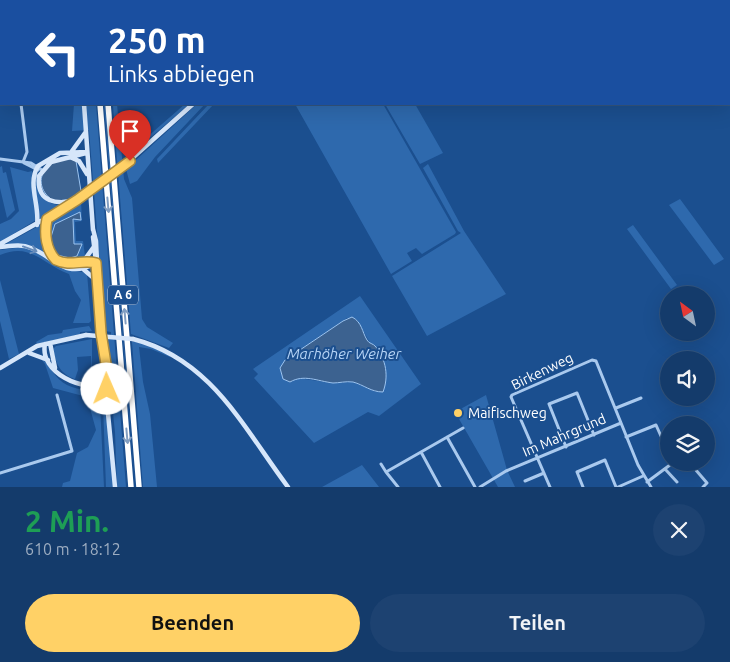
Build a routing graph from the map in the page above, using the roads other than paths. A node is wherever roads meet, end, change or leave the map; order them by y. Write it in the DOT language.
graph roads {
  1 [pos="21,105"];
  2 [pos="84,105"];
  3 [pos="100,105"];
  4 [pos="108,105"];
  5 [pos="192,105"];
  6 [pos="86,132"];
  7 [pos="87,152"];
  8 [pos="70,154"];
  9 [pos="0,159"];
  10 [pos="24,162"];
  11 [pos="39,169"];
  12 [pos="89,176"];
  13 [pos="77,200"];
  14 [pos="47,219"];
  15 [pos="37,225"];
  16 [pos="93,229"];
  17 [pos="0,245"];
  18 [pos="93,247"];
  19 [pos="96,263"];
  20 [pos="82,265"];
  21 [pos="97,282"];
  22 [pos="101,333"];
  23 [pos="48,344"];
  24 [pos="28,353"];
  25 [pos="15,359"];
  26 [pos="48,360"];
  27 [pos="103,366"];
  28 [pos="0,368"];
  29 [pos="55,369"];
  30 [pos="106,382"];
  31 [pos="93,383"];
  32 [pos="58,395"];
  33 [pos="107,398"];
  34 [pos="641,398"];
  35 [pos="616,408"];
  36 [pos="621,424"];
  37 [pos="463,428"];
  38 [pos="594,435"];
  39 [pos="660,435"];
  40 [pos="626,436"];
  41 [pos="447,437"];
  42 [pos="566,447"];
  43 [pos="421,452"];
  44 [pos="537,459"];
  45 [pos="381,464"];
  46 [pos="662,471"];
  47 [pos="667,471"];
  48 [pos="697,471"];
  49 [pos="386,472"];
  50 [pos="0,473"];
  51 [pos="544,473"];
  52 [pos="643,476"];
  53 [pos="525,481"];
  54 [pos="647,482"];
  55 [pos="677,482"];
  56 [pos="115,487"];
  57 [pos="131,487"];
  58 [pos="139,487"];
  59 [pos="288,487"];
  60 [pos="398,487"];
  61 [pos="440,487"];
  62 [pos="475,487"];
  63 [pos="480,487"];
  64 [pos="550,487"];
  65 [pos="583,487"];
  66 [pos="617,487"];
  67 [pos="651,487"];
  68 [pos="703,487"];
  1 -- 10 [label="street"];
  2 -- 6 [label="main road"];
  3 -- 57 [label="highway, A 6, one-way"];
  58 -- 4 [label="highway, A 6, one-way"];
  5 -- 13 [label="main road, bridge"];
  6 -- 7 [label="main road"];
  6 -- 8 [label="main road"];
  7 -- 8 [label="main road"];
  7 -- 12 [label="main road"];
  8 -- 11 [label="main road"];
  8 -- 12 [label="main road"];
  9 -- 10 [label="street"];
  10 -- 11 [label="street"];
  11 -- 13 [label="main road"];
  11 -- 15 [label="main road"];
  12 -- 16 [label="main road"];
  13 -- 14 [label="main road"];
  14 -- 15 [label="main road"];
  14 -- 20 [label="main road"];
  15 -- 17 [label="main road"];
  16 -- 18 [label="main road"];
  16 -- 19 [label="main road"];
  17 -- 20 [label="main road, one-way"];
  18 -- 19 [label="main road"];
  18 -- 20 [label="main road"];
  19 -- 20 [label="main road"];
  19 -- 21 [label="main road"];
  20 -- 21 [label="main road"];
  21 -- 22 [label="main road"];
  22 -- 27 [label="main road"];
  22 -- 30 [label="main road"];
  23 -- 24 [label="main road"];
  23 -- 25 [label="main road"];
  23 -- 26 [label="main road"];
  23 -- 29 [label="main road"];
  23 -- 59 [label="main road, bridge"];
  24 -- 25 [label="main road"];
  24 -- 26 [label="main road"];
  25 -- 28 [label="main road"];
  26 -- 29 [label="main road"];
  27 -- 30 [label="main road"];
  27 -- 31 [label="main road"];
  29 -- 31 [label="main road"];
  30 -- 31 [label="main road"];
  30 -- 33 [label="main road"];
  31 -- 33 [label="main road"];
  32 -- 50 [label="street"];
  33 -- 56 [label="main road"];
  34 -- 35 [label="street"];
  35 -- 36 [label="street, Birkenweg"];
  35 -- 44 [label="street, Birkenweg"];
  36 -- 38 [label="street, Im Mahrgrund"];
  36 -- 40 [label="street, Im Mahrgrund"];
  37 -- 41 [label="street"];
  38 -- 42 [label="street, Im Mahrgrund"];
  38 -- 42 [label="street"];
  39 -- 40 [label="street"];
  40 -- 52 [label="street, Im Mahrgrund"];
  41 -- 43 [label="street"];
  41 -- 62 [label="street"];
  42 -- 44 [label="street, Im Mahrgrund"];
  43 -- 49 [label="street"];
  43 -- 61 [label="street"];
  44 -- 51 [label="street"];
  44 -- 63 [label="street, Im Mahrgrund"];
  45 -- 49 [label="street"];
  46 -- 54 [label="street"];
  47 -- 55 [label="street"];
  48 -- 68 [label="street"];
  49 -- 60 [label="street"];
  51 -- 53 [label="street"];
  51 -- 64 [label="street"];
  52 -- 54 [label="street, Im Mahrgrund"];
  52 -- 66 [label="street"];
  54 -- 67 [label="street, Im Mahrgrund"];
  65 -- 66 [label="street"];
}
